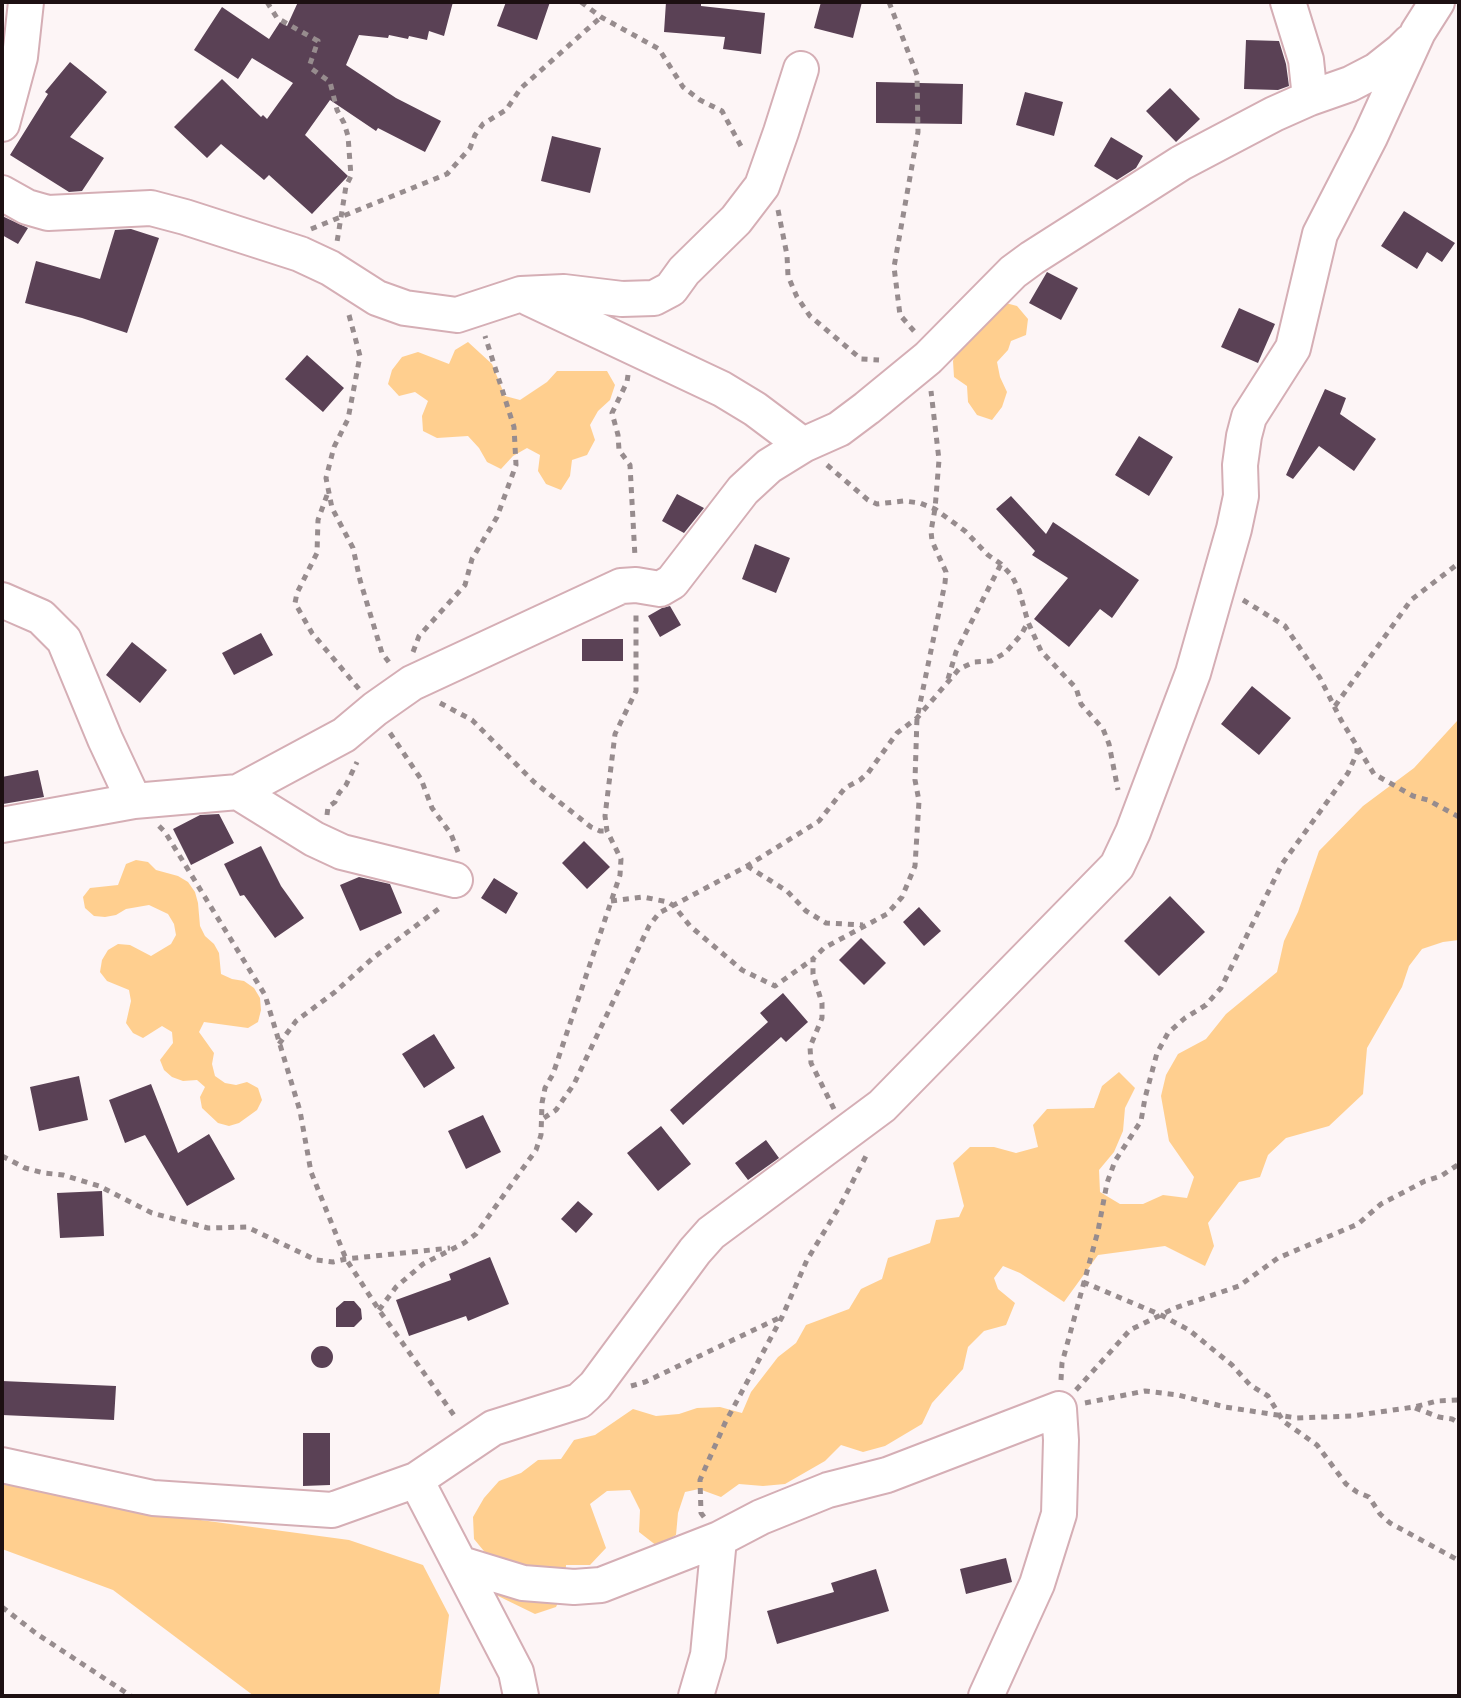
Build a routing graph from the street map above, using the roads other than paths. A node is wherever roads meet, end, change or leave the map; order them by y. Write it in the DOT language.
graph roads {
  1 [pos="26,2"];
  2 [pos="1288,2"];
  3 [pos="1437,2"];
  4 [pos="1418,32"];
  5 [pos="801,69"];
  6 [pos="1310,98"];
  7 [pos="2,124"];
  8 [pos="2,193"];
  9 [pos="521,294"];
  10 [pos="803,445"];
  11 [pos="2,600"];
  12 [pos="238,792"];
  13 [pos="134,801"];
  14 [pos="2,825"];
  15 [pos="455,880"];
  16 [pos="2,1465"];
  17 [pos="416,1480"];
  18 [pos="719,1539"];
  19 [pos="461,1564"];
  20 [pos="521,1696"];
  21 [pos="696,1696"];
  22 [pos="986,1696"];
  1 -- 7 [label="street"];
  2 -- 6 [label="street"];
  3 -- 4 [label="street"];
  4 -- 6 [label="street"];
  4 -- 17 [label="street"];
  5 -- 9 [label="street"];
  6 -- 10 [label="street"];
  8 -- 9 [label="street"];
  9 -- 10 [label="street"];
  10 -- 12 [label="street"];
  11 -- 13 [label="street"];
  12 -- 13 [label="street"];
  12 -- 15 [label="street"];
  13 -- 14 [label="street"];
  16 -- 17 [label="street"];
  17 -- 19 [label="street"];
  18 -- 19 [label="street"];
  18 -- 21 [label="street"];
  18 -- 22 [label="street"];
  19 -- 20 [label="street"];
}
